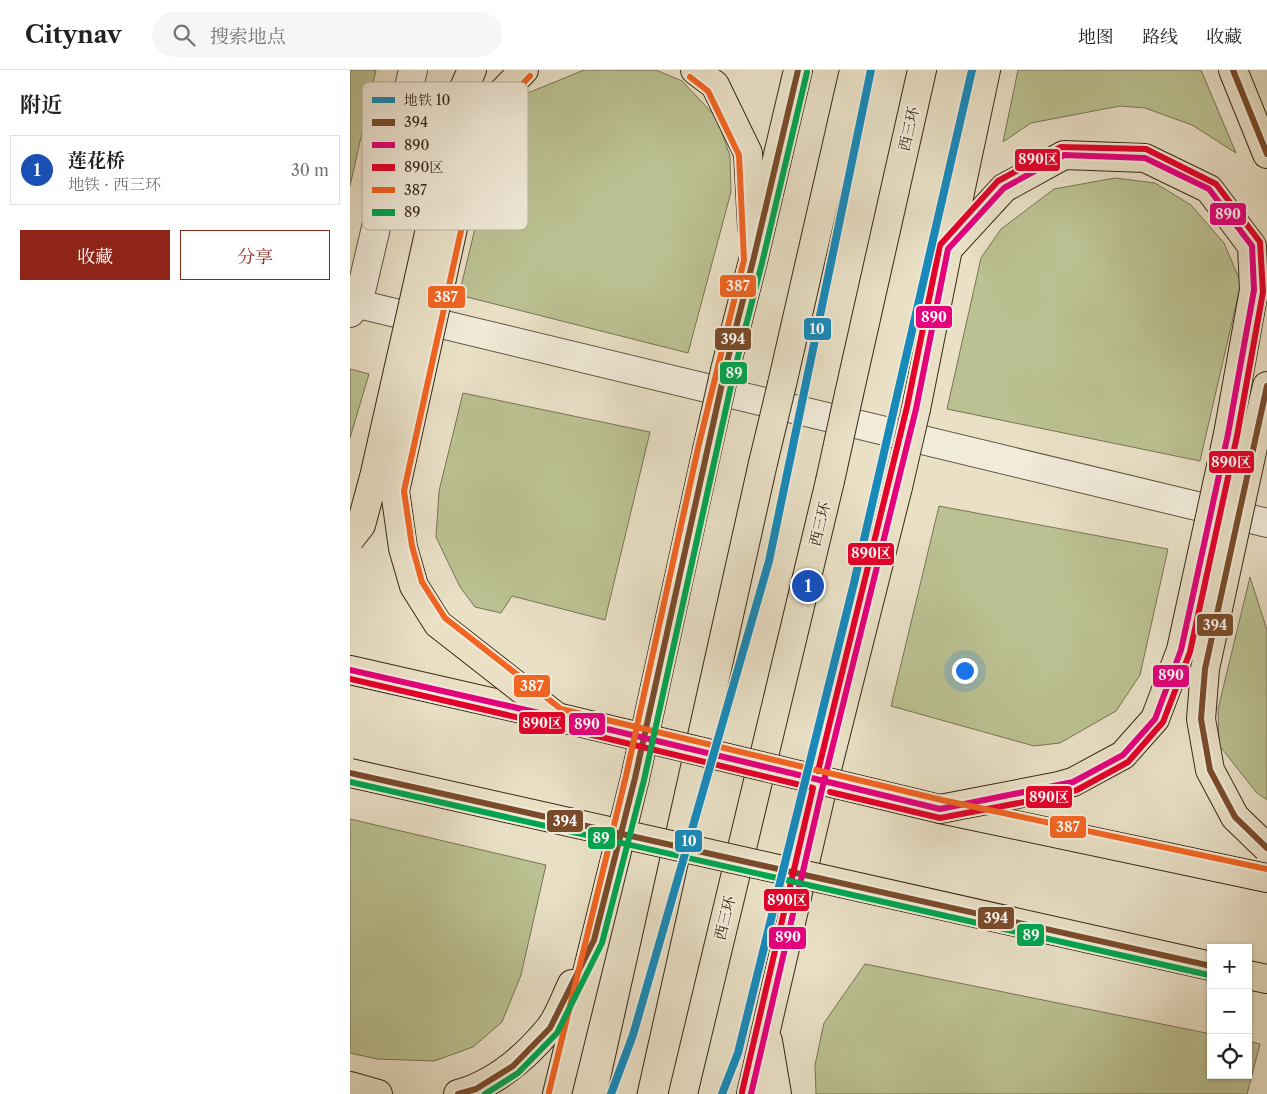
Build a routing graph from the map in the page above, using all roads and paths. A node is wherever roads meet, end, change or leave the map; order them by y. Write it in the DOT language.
graph roads {
  1 [pos="472,70"];
  2 [pos="524,70"];
  3 [pos="696,70"];
  4 [pos="798,70"];
  5 [pos="854,70"];
  6 [pos="922,70"];
  7 [pos="986,70"];
  8 [pos="1233,70"];
  9 [pos="467,82"];
  10 [pos="512,82"];
  11 [pos="1267,154"];
  12 [pos="373,230"];
  13 [pos="438,230"];
  14 [pos="446,230"];
  15 [pos="948,248"];
  16 [pos="753,261"];
  17 [pos="430,278"];
  18 [pos="354,308"];
  19 [pos="1267,386"];
  20 [pos="1267,523"];
  21 [pos="350,539"];
  22 [pos="350,670"];
  23 [pos="557,717"];
  24 [pos="350,773"];
  25 [pos="940,809"];
  26 [pos="1267,848"];
  27 [pos="1267,878"];
  28 [pos="594,940"];
  29 [pos="1207,965"];
  30 [pos="1252,976"];
  31 [pos="1267,979"];
  32 [pos="767,1031"];
  33 [pos="350,1086"];
  34 [pos="378,1094"];
  35 [pos="458,1094"];
  36 [pos="557,1094"];
  37 [pos="622,1094"];
  38 [pos="683,1094"];
  39 [pos="751,1094"];
  40 [pos="777,1094"];
  1 -- 9 [label="highway"];
  2 -- 10 [label="highway"];
  3 -- 16 [label="highway"];
  4 -- 16 [label="highway"];
  5 -- 37 [label="highway, bridge"];
  6 -- 38 [label="highway, 西三环, bridge"];
  7 -- 15 [label="highway"];
  8 -- 11 [label="highway"];
  12 -- 18 [label="street"];
  13 -- 17 [label="highway"];
  14 -- 17 [label="highway"];
  15 -- 25 [label="highway, bridge"];
  15 -- 32 [label="highway, bridge"];
  16 -- 28 [label="highway, bridge"];
  17 -- 21 [label="highway, bridge"];
  17 -- 23 [label="highway, bridge"];
  18 -- 20 [label="street"];
  19 -- 26 [label="highway, bridge"];
  22 -- 23 [label="highway"];
  23 -- 25 [label="highway, bridge"];
  24 -- 29 [label="highway, bridge"];
  25 -- 27 [label="highway"];
  28 -- 35 [label="highway"];
  28 -- 36 [label="highway"];
  30 -- 31 [label="highway"];
  32 -- 39 [label="highway"];
  32 -- 40 [label="highway"];
  33 -- 34 [label="highway"];
}
